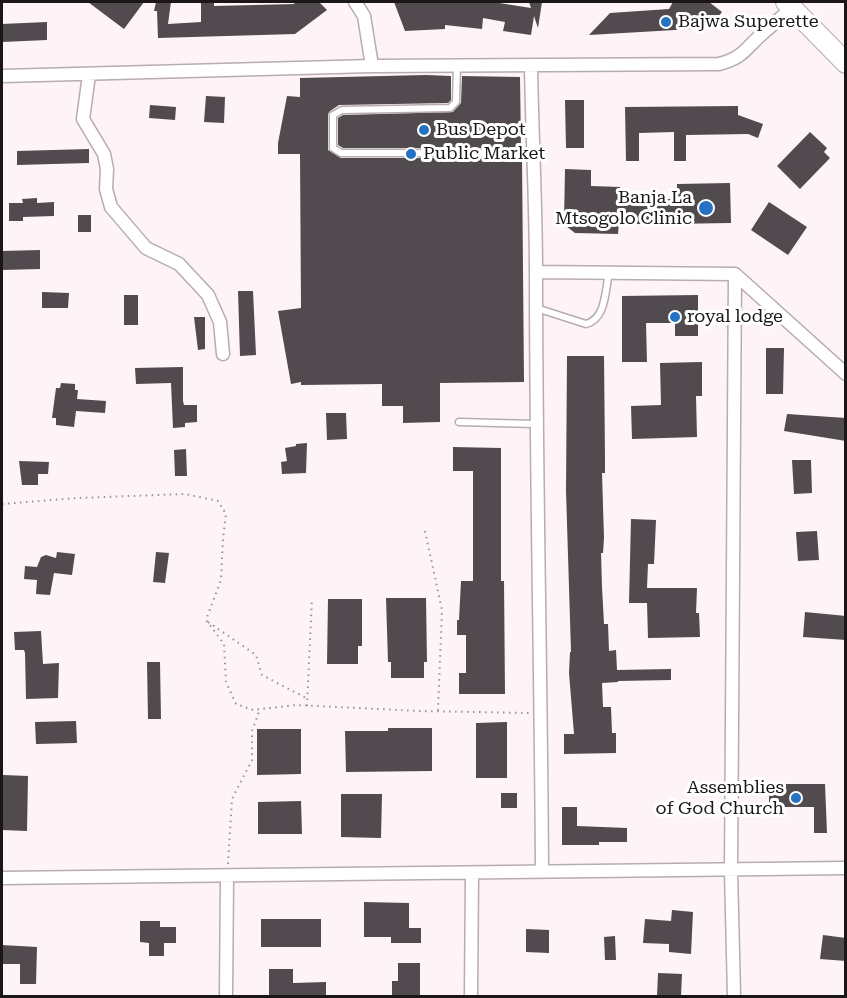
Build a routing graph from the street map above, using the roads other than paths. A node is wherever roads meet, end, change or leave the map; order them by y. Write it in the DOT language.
graph roads {
  1 [pos="355,2"];
  2 [pos="789,5"];
  3 [pos="846,63"];
  4 [pos="531,65"];
  5 [pos="372,66"];
  6 [pos="457,66"];
  7 [pos="89,75"];
  8 [pos="2,76"];
  9 [pos="532,153"];
  10 [pos="536,272"];
  11 [pos="609,273"];
  12 [pos="735,274"];
  13 [pos="535,308"];
  14 [pos="223,354"];
  15 [pos="846,374"];
  16 [pos="459,422"];
  17 [pos="535,424"];
  18 [pos="846,868"];
  19 [pos="731,870"];
  20 [pos="542,872"];
  21 [pos="472,874"];
  22 [pos="227,876"];
  23 [pos="2,878"];
  24 [pos="226,996"];
  25 [pos="471,996"];
  26 [pos="734,996"];
  1 -- 5 [label="street"];
  2 -- 3 [label="highway"];
  2 -- 4 [label="street"];
  4 -- 6 [label="street"];
  4 -- 9 [label="street"];
  5 -- 6 [label="street"];
  5 -- 7 [label="street"];
  6 -- 9 [label="lane"];
  7 -- 8 [label="street"];
  7 -- 14 [label="street"];
  9 -- 10 [label="street"];
  10 -- 11 [label="street"];
  10 -- 13 [label="street"];
  11 -- 12 [label="street"];
  11 -- 13 [label="lane"];
  12 -- 15 [label="street"];
  12 -- 19 [label="street"];
  13 -- 17 [label="street"];
  16 -- 17 [label="lane"];
  17 -- 20 [label="street"];
  18 -- 19 [label="street"];
  19 -- 20 [label="street"];
  19 -- 26 [label="street"];
  20 -- 21 [label="street"];
  21 -- 22 [label="street"];
  21 -- 25 [label="street"];
  22 -- 23 [label="street"];
  22 -- 24 [label="street"];
}
